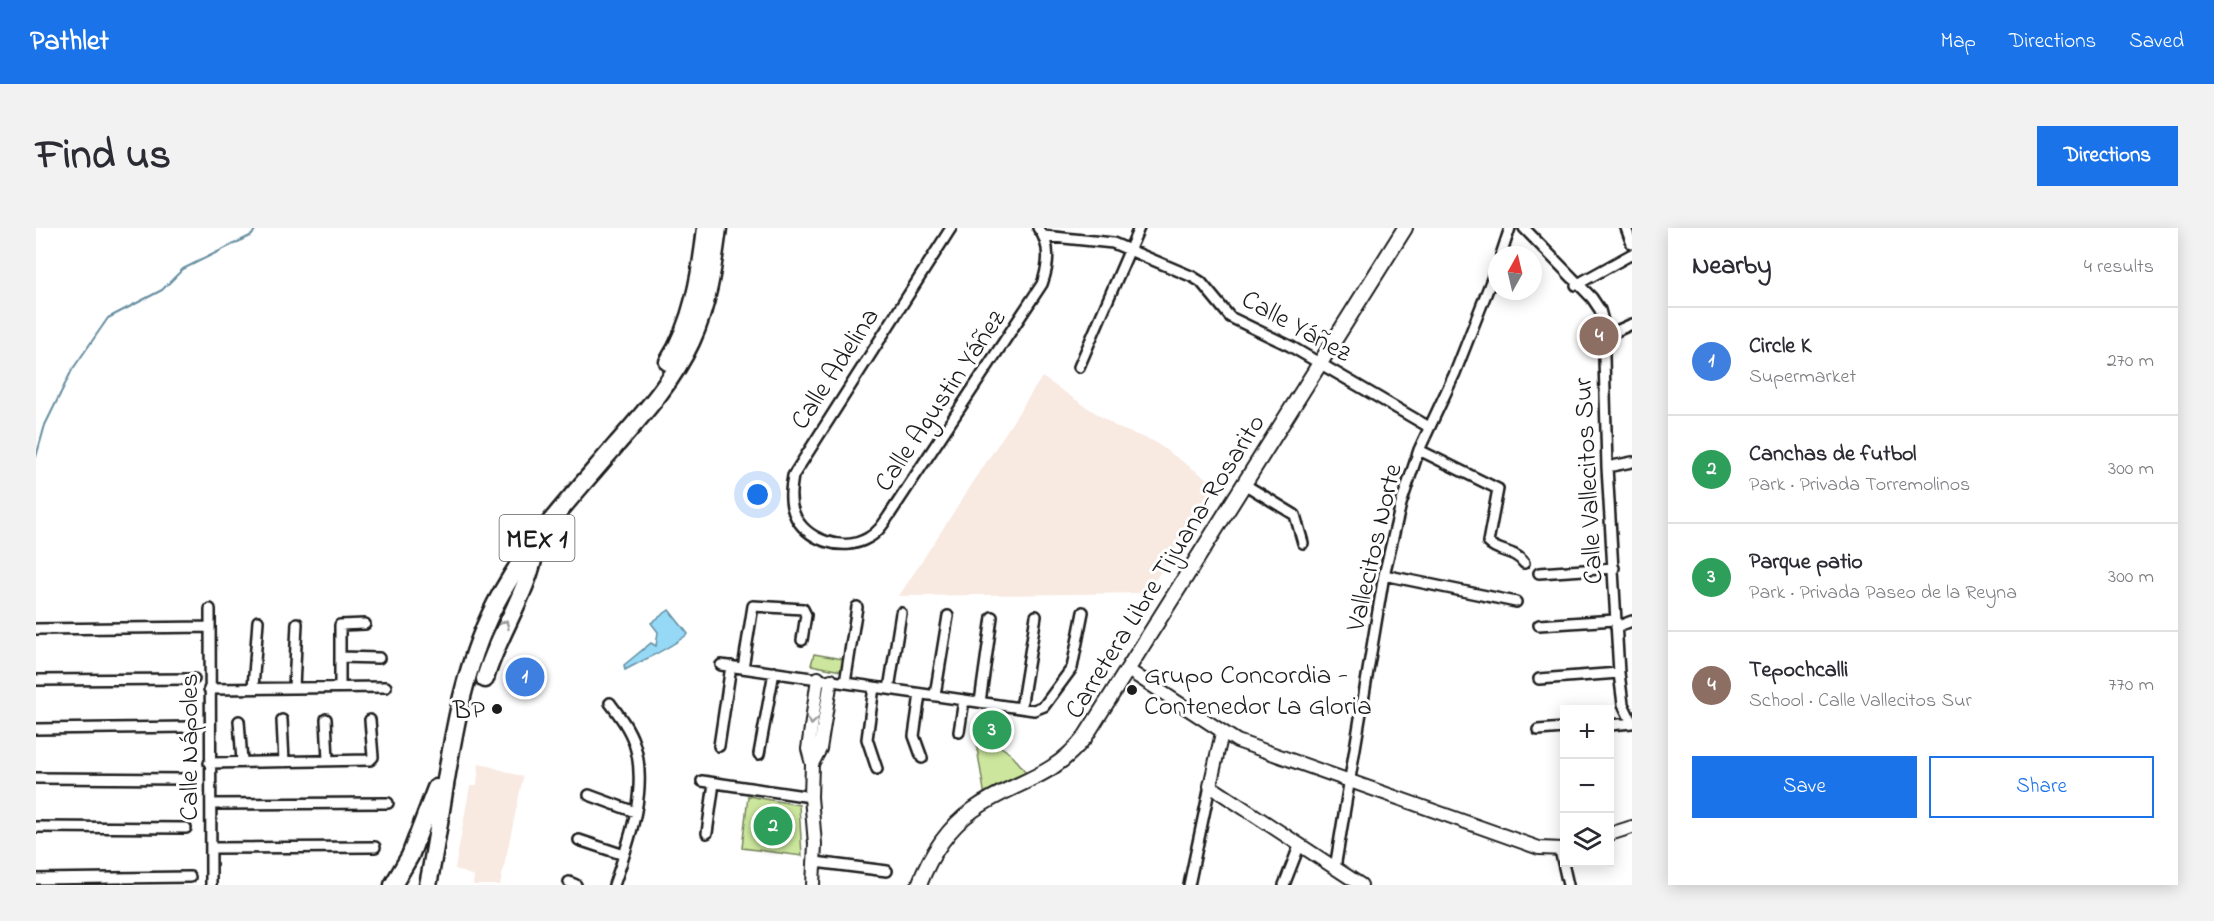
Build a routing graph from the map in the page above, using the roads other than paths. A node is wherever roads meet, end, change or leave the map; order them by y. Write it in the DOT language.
graph roads {
  1 [pos="706,228"];
  2 [pos="718,228"];
  3 [pos="951,228"];
  4 [pos="1139,228"];
  5 [pos="1406,228"];
  6 [pos="1510,228"];
  7 [pos="1524,228"];
  8 [pos="1626,228"];
  9 [pos="1041,232"];
  10 [pos="1632,244"];
  11 [pos="1504,246"];
  12 [pos="1130,249"];
  13 [pos="1632,254"];
  14 [pos="1576,285"];
  15 [pos="1488,289"];
  16 [pos="1632,324"];
  17 [pos="1603,337"];
  18 [pos="1321,363"];
  19 [pos="1079,367"];
  20 [pos="1429,427"];
  21 [pos="1419,450"];
  22 [pos="1632,462"];
  23 [pos="1607,467"];
  24 [pos="1244,484"];
  25 [pos="813,536"];
  26 [pos="537,539"];
  27 [pos="1303,543"];
  28 [pos="1524,564"];
  29 [pos="1614,568"];
  30 [pos="1539,573"];
  31 [pos="1384,575"];
  32 [pos="1516,602"];
  33 [pos="857,607"];
  34 [pos="210,609"];
  35 [pos="1083,612"];
  36 [pos="901,613"];
  37 [pos="948,616"];
  38 [pos="1036,616"];
  39 [pos="992,617"];
  40 [pos="258,621"];
  41 [pos="1632,621"];
  42 [pos="297,622"];
  43 [pos="1616,623"];
  44 [pos="365,624"];
  45 [pos="1539,625"];
  46 [pos="210,627"];
  47 [pos="36,628"];
  48 [pos="802,640"];
  49 [pos="340,657"];
  50 [pos="379,658"];
  51 [pos="721,665"];
  52 [pos="731,666"];
  53 [pos="742,668"];
  54 [pos="1128,670"];
  55 [pos="774,672"];
  56 [pos="1619,673"];
  57 [pos="818,678"];
  58 [pos="194,679"];
  59 [pos="485,679"];
  60 [pos="1539,679"];
  61 [pos="36,680"];
  62 [pos="831,680"];
  63 [pos="845,683"];
  64 [pos="340,687"];
  65 [pos="386,687"];
  66 [pos="874,687"];
  67 [pos="253,688"];
  68 [pos="294,688"];
  69 [pos="209,689"];
  70 [pos="889,689"];
  71 [pos="920,694"];
  72 [pos="935,695"];
  73 [pos="964,700"];
  74 [pos="1627,701"];
  75 [pos="980,702"];
  76 [pos="610,703"];
  77 [pos="1021,708"];
  78 [pos="326,719"];
  79 [pos="282,720"];
  80 [pos="370,720"];
  81 [pos="239,721"];
  82 [pos="1632,723"];
  83 [pos="1614,725"];
  84 [pos="189,727"];
  85 [pos="1560,728"];
  86 [pos="36,729"];
  87 [pos="1538,730"];
  88 [pos="959,732"];
  89 [pos="1222,733"];
  90 [pos="719,746"];
  91 [pos="759,754"];
  92 [pos="922,758"];
  93 [pos="328,760"];
  94 [pos="242,761"];
  95 [pos="284,762"];
  96 [pos="209,763"];
  97 [pos="812,764"];
  98 [pos="877,769"];
  99 [pos="36,778"];
  100 [pos="188,779"];
  101 [pos="1350,781"];
  102 [pos="702,782"];
  103 [pos="714,783"];
  104 [pos="1210,786"];
  105 [pos="436,788"];
  106 [pos="589,795"];
  107 [pos="811,797"];
  108 [pos="388,803"];
  109 [pos="211,804"];
  110 [pos="635,812"];
  111 [pos="36,827"];
  112 [pos="1632,827"];
  113 [pos="186,828"];
  114 [pos="707,833"];
  115 [pos="1614,833"];
  116 [pos="579,840"];
  117 [pos="1300,844"];
  118 [pos="375,847"];
  119 [pos="211,848"];
  120 [pos="1560,849"];
  121 [pos="624,855"];
  122 [pos="815,862"];
  123 [pos="1565,867"];
  124 [pos="1335,868"];
  125 [pos="887,871"];
  126 [pos="190,877"];
  127 [pos="36,879"];
  128 [pos="212,885"];
  129 [pos="393,885"];
  130 [pos="418,885"];
  131 [pos="428,885"];
  132 [pos="614,885"];
  133 [pos="813,885"];
  134 [pos="920,885"];
  135 [pos="1189,885"];
  136 [pos="1284,885"];
  137 [pos="1360,885"];
  138 [pos="1568,885"];
  1 -- 105 [label="highway, MEX 1"];
  2 -- 26 [label="highway, MEX 1"];
  3 -- 25 [label="street, Calle Adelina"];
  4 -- 12 [label="street"];
  5 -- 18 [label="main road, Carretera Libre Tijuana-Rosarito"];
  6 -- 11 [label="street"];
  7 -- 14 [label="street, Calle Vallecitos Sur"];
  8 -- 10 [label="street"];
  9 -- 12 [label="street, Calle Yáñez"];
  9 -- 25 [label="street, Calle Agustin Yáñez"];
  12 -- 18 [label="street, Calle Yáñez"];
  12 -- 19 [label="street"];
  13 -- 14 [label="street"];
  14 -- 17 [label="street, Calle Vallecitos Sur"];
  15 -- 20 [label="street, Vallecitos Norte"];
  16 -- 17 [label="street"];
  17 -- 23 [label="street, Calle Vallecitos Sur"];
  18 -- 20 [label="street, Calle Yáñez"];
  18 -- 24 [label="main road, Carretera Libre Tijuana-Rosarito"];
  20 -- 21 [label="street, Vallecitos Norte"];
  21 -- 28 [label="street"];
  21 -- 31 [label="street, Vallecitos Norte"];
  22 -- 23 [label="street"];
  23 -- 29 [label="street, Calle Vallecitos Sur"];
  24 -- 27 [label="street"];
  24 -- 54 [label="main road, Carretera Libre Tijuana-Rosarito"];
  59 -- 26 [label="highway, one-way"];
  26 -- 131 [label="highway, MEX 1"];
  29 -- 30 [label="street"];
  29 -- 43 [label="street, Calle Vallecitos Sur"];
  31 -- 32 [label="street"];
  31 -- 101 [label="street, Vallecitos Norte"];
  33 -- 63 [label="street"];
  34 -- 46 [label="street, Calle Nápoles"];
  35 -- 77 [label="street"];
  36 -- 70 [label="street"];
  37 -- 72 [label="street"];
  38 -- 77 [label="street"];
  39 -- 75 [label="street"];
  40 -- 67 [label="street"];
  41 -- 43 [label="street"];
  42 -- 68 [label="street"];
  43 -- 45 [label="street"];
  43 -- 56 [label="street, Calle Vallecitos Sur"];
  44 -- 49 [label="street"];
  46 -- 47 [label="street"];
  46 -- 69 [label="street, Calle Nápoles"];
  48 -- 53 [label="street"];
  49 -- 50 [label="street"];
  49 -- 64 [label="street"];
  51 -- 52 [label="street"];
  52 -- 53 [label="street"];
  52 -- 90 [label="street"];
  53 -- 55 [label="street"];
  54 -- 89 [label="street"];
  54 -- 134 [label="main road, Carretera Libre Tijuana-Rosarito"];
  55 -- 57 [label="street"];
  55 -- 91 [label="street"];
  56 -- 60 [label="street"];
  56 -- 74 [label="street, Calle Vallecitos Sur"];
  57 -- 62 [label="street"];
  57 -- 97 [label="street, one-way"];
  58 -- 61 [label="street"];
  62 -- 63 [label="street"];
  62 -- 97 [label="street"];
  63 -- 66 [label="street"];
  64 -- 65 [label="street"];
  64 -- 68 [label="street"];
  66 -- 70 [label="street"];
  66 -- 98 [label="street"];
  67 -- 68 [label="street"];
  67 -- 69 [label="street"];
  69 -- 96 [label="street, Calle Nápoles"];
  70 -- 71 [label="street"];
  71 -- 72 [label="street"];
  71 -- 92 [label="street"];
  72 -- 73 [label="street"];
  73 -- 75 [label="street"];
  73 -- 88 [label="street"];
  74 -- 82 [label="street, Calle Vallecitos Sur"];
  75 -- 77 [label="street"];
  76 -- 110 [label="street"];
  78 -- 93 [label="street"];
  79 -- 95 [label="street"];
  80 -- 93 [label="street"];
  81 -- 94 [label="street"];
  82 -- 83 [label="street"];
  84 -- 86 [label="street"];
  85 -- 87 [label="street"];
  89 -- 101 [label="street"];
  89 -- 104 [label="street"];
  93 -- 95 [label="street"];
  94 -- 95 [label="street"];
  94 -- 96 [label="street"];
  96 -- 109 [label="street, Calle Nápoles"];
  97 -- 107 [label="street"];
  99 -- 100 [label="street"];
  101 -- 120 [label="street"];
  101 -- 124 [label="street, Vallecitos Norte"];
  102 -- 103 [label="street"];
  103 -- 107 [label="street"];
  103 -- 114 [label="street"];
  104 -- 117 [label="street"];
  104 -- 135 [label="street"];
  105 -- 129 [label="highway"];
  105 -- 130 [label="highway, MEX 1"];
  106 -- 110 [label="street"];
  107 -- 122 [label="street"];
  108 -- 109 [label="street"];
  109 -- 119 [label="street, Calle Nápoles"];
  110 -- 121 [label="street"];
  111 -- 113 [label="street"];
  112 -- 115 [label="street"];
  116 -- 121 [label="street"];
  117 -- 124 [label="street"];
  117 -- 136 [label="street"];
  118 -- 119 [label="street"];
  119 -- 128 [label="street, Calle Nápoles"];
  121 -- 132 [label="street"];
  122 -- 125 [label="street"];
  122 -- 133 [label="street"];
  123 -- 138 [label="street"];
  124 -- 137 [label="street"];
  126 -- 127 [label="street"];
}
